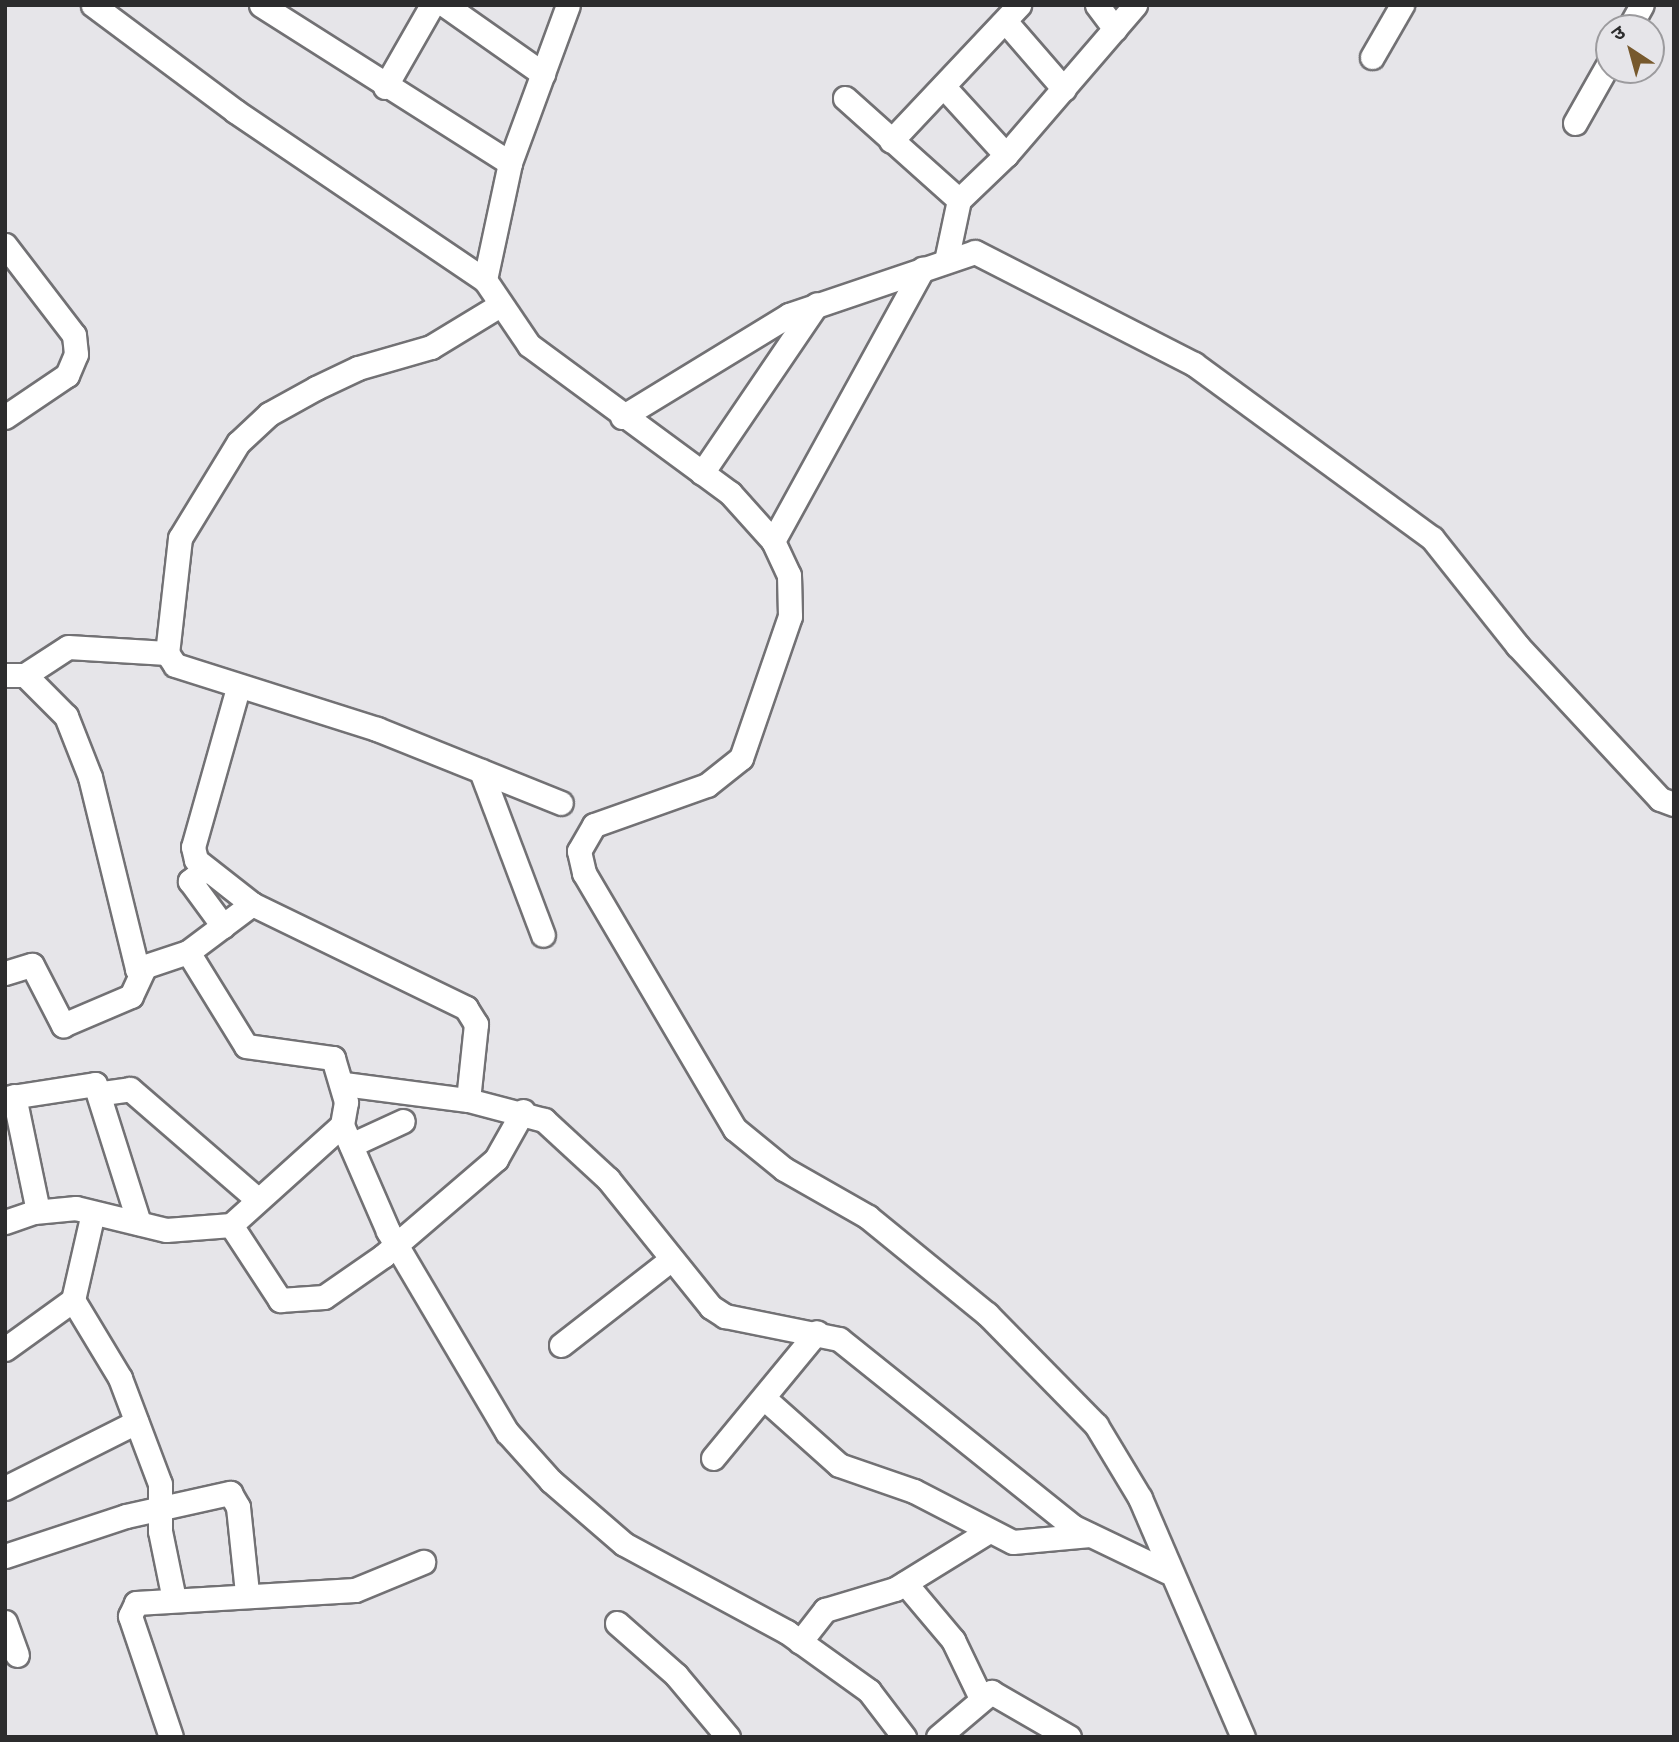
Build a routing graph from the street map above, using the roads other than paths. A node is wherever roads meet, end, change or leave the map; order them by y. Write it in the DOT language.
graph roads {
  1 [pos="93,5"];
  2 [pos="261,5"];
  3 [pos="432,5"];
  4 [pos="445,5"];
  5 [pos="568,5"];
  6 [pos="1097,5"];
  7 [pos="1135,5"];
  8 [pos="1402,5"];
  9 [pos="1012,13"];
  10 [pos="1115,29"];
  11 [pos="1372,57"];
  12 [pos="543,74"];
  13 [pos="1597,84"];
  14 [pos="385,86"];
  15 [pos="944,87"];
  16 [pos="1064,89"];
  17 [pos="845,98"];
  18 [pos="1575,123"];
  19 [pos="891,141"];
  20 [pos="1006,155"];
  21 [pos="510,163"];
  22 [pos="959,200"];
  23 [pos="5,245"];
  24 [pos="946,261"];
  25 [pos="923,268"];
  26 [pos="485,280"];
  27 [pos="817,304"];
  28 [pos="500,305"];
  29 [pos="5,417"];
  30 [pos="622,417"];
  31 [pos="702,473"];
  32 [pos="773,541"];
  33 [pos="167,653"];
  34 [pos="15,675"];
  35 [pos="238,688"];
  36 [pos="481,771"];
  37 [pos="561,803"];
  38 [pos="1674,804"];
  39 [pos="204,870"];
  40 [pos="253,904"];
  41 [pos="223,926"];
  42 [pos="543,935"];
  43 [pos="188,952"];
  44 [pos="143,971"];
  45 [pos="5,973"];
  46 [pos="344,1084"];
  47 [pos="103,1093"];
  48 [pos="10,1097"];
  49 [pos="468,1100"];
  50 [pos="523,1111"];
  51 [pos="403,1121"];
  52 [pos="346,1135"];
  53 [pos="257,1199"];
  54 [pos="38,1211"];
  55 [pos="93,1213"];
  56 [pos="5,1222"];
  57 [pos="139,1223"];
  58 [pos="231,1225"];
  59 [pos="396,1244"];
  60 [pos="670,1259"];
  61 [pos="72,1300"];
  62 [pos="817,1332"];
  63 [pos="561,1345"];
  64 [pos="5,1349"];
  65 [pos="765,1399"];
  66 [pos="136,1422"];
  67 [pos="713,1458"];
  68 [pos="5,1488"];
  69 [pos="160,1508"];
  70 [pos="989,1531"];
  71 [pos="1090,1535"];
  72 [pos="5,1556"];
  73 [pos="423,1562"];
  74 [pos="1168,1572"];
  75 [pos="905,1583"];
  76 [pos="247,1593"];
  77 [pos="174,1599"];
  78 [pos="5,1622"];
  79 [pos="617,1623"];
  80 [pos="800,1642"];
  81 [pos="17,1655"];
  82 [pos="980,1696"];
  83 [pos="171,1737"];
  84 [pos="728,1737"];
  85 [pos="904,1737"];
  86 [pos="938,1737"];
  87 [pos="1069,1737"];
  88 [pos="1243,1737"];
  1 -- 26 [label="street"];
  2 -- 14 [label="street"];
  3 -- 14 [label="street"];
  4 -- 12 [label="street"];
  5 -- 12 [label="street"];
  6 -- 10 [label="street"];
  7 -- 10 [label="street"];
  8 -- 11 [label="street"];
  9 -- 15 [label="street"];
  9 -- 16 [label="street"];
  10 -- 16 [label="street"];
  12 -- 21 [label="street"];
  13 -- 18 [label="street"];
  14 -- 21 [label="street"];
  15 -- 19 [label="street"];
  15 -- 20 [label="street"];
  16 -- 20 [label="street"];
  17 -- 19 [label="street"];
  19 -- 22 [label="street"];
  20 -- 22 [label="street"];
  21 -- 26 [label="street"];
  22 -- 24 [label="street"];
  23 -- 29 [label="street"];
  24 -- 25 [label="street"];
  24 -- 38 [label="street"];
  25 -- 27 [label="street"];
  25 -- 32 [label="street"];
  26 -- 28 [label="street"];
  27 -- 30 [label="street"];
  27 -- 31 [label="street"];
  28 -- 30 [label="street"];
  28 -- 33 [label="street"];
  30 -- 31 [label="street"];
  31 -- 32 [label="street"];
  32 -- 74 [label="street"];
  33 -- 34 [label="street"];
  33 -- 35 [label="street"];
  34 -- 44 [label="street"];
  35 -- 36 [label="street"];
  35 -- 39 [label="street"];
  36 -- 37 [label="street"];
  36 -- 42 [label="street"];
  39 -- 40 [label="street"];
  39 -- 41 [label="street"];
  40 -- 41 [label="street"];
  40 -- 49 [label="street"];
  41 -- 43 [label="street"];
  43 -- 44 [label="street"];
  43 -- 46 [label="street"];
  44 -- 45 [label="street"];
  46 -- 49 [label="street"];
  46 -- 52 [label="street"];
  47 -- 48 [label="street"];
  47 -- 53 [label="street"];
  47 -- 57 [label="street"];
  48 -- 54 [label="street"];
  49 -- 50 [label="street"];
  50 -- 59 [label="street"];
  50 -- 60 [label="street"];
  51 -- 52 [label="street"];
  52 -- 53 [label="street"];
  52 -- 59 [label="street"];
  53 -- 58 [label="street"];
  54 -- 55 [label="street"];
  54 -- 56 [label="street"];
  55 -- 57 [label="street"];
  55 -- 61 [label="street"];
  57 -- 58 [label="street"];
  58 -- 59 [label="street"];
  59 -- 80 [label="street"];
  60 -- 62 [label="street"];
  60 -- 63 [label="street"];
  61 -- 64 [label="street"];
  61 -- 66 [label="street"];
  62 -- 65 [label="street"];
  62 -- 71 [label="street"];
  65 -- 67 [label="street"];
  65 -- 70 [label="street"];
  66 -- 68 [label="street"];
  66 -- 69 [label="street"];
  69 -- 72 [label="street"];
  69 -- 76 [label="street"];
  69 -- 77 [label="street"];
  70 -- 71 [label="street"];
  70 -- 75 [label="street"];
  71 -- 74 [label="street"];
  73 -- 76 [label="street"];
  74 -- 88 [label="street"];
  75 -- 80 [label="street"];
  75 -- 82 [label="street"];
  76 -- 77 [label="street"];
  77 -- 83 [label="street"];
  78 -- 81 [label="street"];
  79 -- 84 [label="street"];
  80 -- 85 [label="street"];
  82 -- 86 [label="street"];
  82 -- 87 [label="street"];
}
